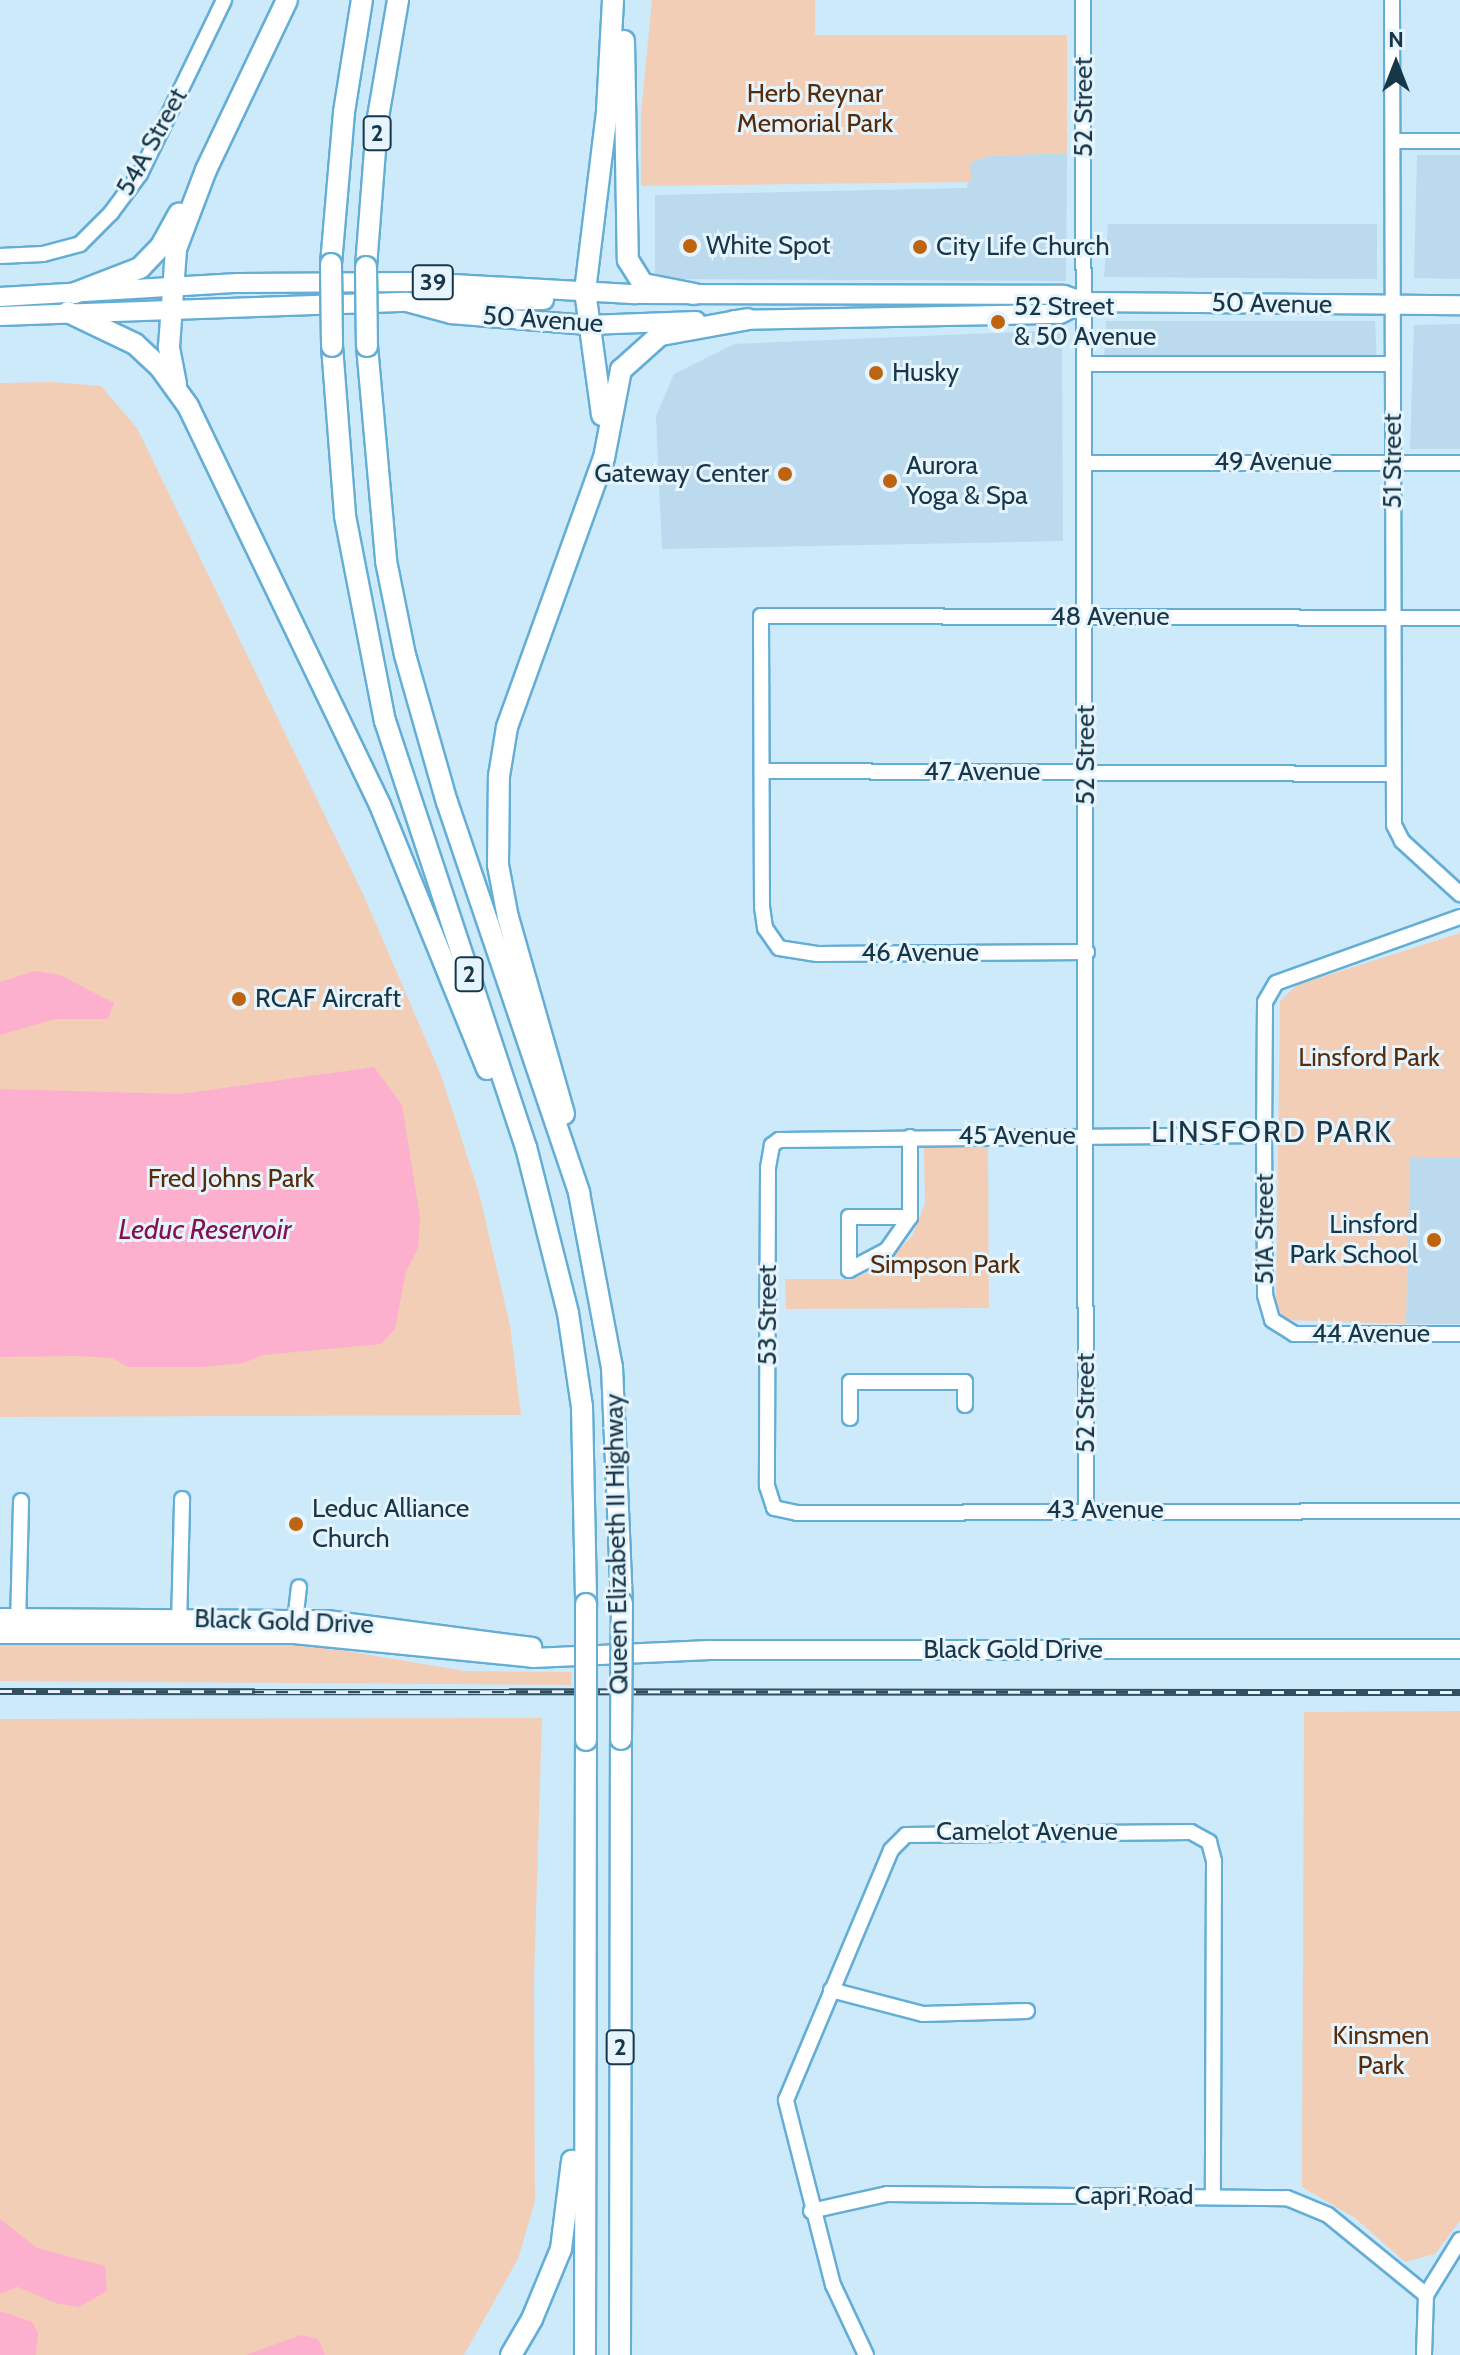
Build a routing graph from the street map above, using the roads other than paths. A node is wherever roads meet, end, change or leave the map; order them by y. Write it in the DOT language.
graph roads {
  1 [pos="224,0"];
  2 [pos="287,0"];
  3 [pos="362,0"];
  4 [pos="398,0"];
  5 [pos="613,0"];
  6 [pos="624,0"];
  7 [pos="1083,0"];
  8 [pos="1392,0"];
  9 [pos="1396,141"];
  10 [pos="1460,141"];
  11 [pos="206,170"];
  12 [pos="0,256"];
  13 [pos="281,283"];
  14 [pos="172,287"];
  15 [pos="585,291"];
  16 [pos="694,294"];
  17 [pos="793,294"];
  18 [pos="0,297"];
  19 [pos="407,302"];
  20 [pos="1084,302"];
  21 [pos="72,303"];
  22 [pos="1393,305"];
  23 [pos="1460,305"];
  24 [pos="170,309"];
  25 [pos="0,316"];
  26 [pos="748,319"];
  27 [pos="793,319"];
  28 [pos="588,325"];
  29 [pos="1085,364"];
  30 [pos="1393,364"];
  31 [pos="177,387"];
  32 [pos="1392,462"];
  33 [pos="1086,463"];
  34 [pos="1460,463"];
  35 [pos="577,535"];
  36 [pos="1086,617"];
  37 [pos="1393,617"];
  38 [pos="1460,618"];
  39 [pos="763,771"];
  40 [pos="1086,772"];
  41 [pos="1393,774"];
  42 [pos="1460,894"];
  43 [pos="1460,917"];
  44 [pos="1087,952"];
  45 [pos="1264,1135"];
  46 [pos="1087,1136"];
  47 [pos="910,1137"];
  48 [pos="772,1145"];
  49 [pos="579,1193"];
  50 [pos="910,1217"];
  51 [pos="550,1227"];
  52 [pos="1282,1329"];
  53 [pos="1460,1334"];
  54 [pos="965,1405"];
  55 [pos="850,1418"];
  56 [pos="767,1486"];
  57 [pos="182,1499"];
  58 [pos="21,1501"];
  59 [pos="1086,1510"];
  60 [pos="1460,1511"];
  61 [pos="299,1587"];
  62 [pos="9,1626"];
  63 [pos="179,1626"];
  64 [pos="294,1626"];
  65 [pos="1460,1649"];
  66 [pos="831,1990"];
  67 [pos="1027,2011"];
  68 [pos="584,2022"];
  69 [pos="1213,2196"];
  70 [pos="811,2211"];
  71 [pos="1460,2240"];
  72 [pos="620,2241"];
  73 [pos="1426,2295"];
  74 [pos="511,2355"];
  75 [pos="585,2355"];
  76 [pos="620,2355"];
  77 [pos="634,2355"];
  78 [pos="866,2355"];
  79 [pos="1424,2355"];
  1 -- 12 [label="street, 54A Street"];
  2 -- 11 [label="highway"];
  3 -- 51 [label="highway, Queen Elizabeth II Highway / 2, bridge"];
  4 -- 49 [label="highway, Queen Elizabeth II Highway / 2, bridge"];
  5 -- 15 [label="highway"];
  6 -- 16 [label="highway"];
  7 -- 20 [label="street, 52 Street"];
  8 -- 9 [label="street, 51 Street"];
  9 -- 10 [label="street"];
  9 -- 22 [label="street, 51 Street"];
  11 -- 14 [label="highway"];
  11 -- 21 [label="highway"];
  13 -- 14 [label="main road, 50 Avenue / 39"];
  13 -- 15 [label="main road, 50 Avenue / 39"];
  13 -- 24 [label="main road"];
  14 -- 21 [label="main road, 50 Avenue / 39"];
  14 -- 24 [label="highway"];
  15 -- 16 [label="main road, 50 Avenue / 39"];
  15 -- 19 [label="main road"];
  15 -- 28 [label="highway"];
  16 -- 17 [label="main road, 50 Avenue"];
  17 -- 20 [label="main road, 50 Avenue"];
  17 -- 27 [label="main road"];
  18 -- 21 [label="main road, 50 Avenue / 39"];
  19 -- 24 [label="main road, 50 Avenue / 39"];
  19 -- 28 [label="main road, 50 Avenue / 39"];
  20 -- 22 [label="main road, 50 Avenue"];
  20 -- 27 [label="main road, 50 Avenue"];
  20 -- 29 [label="street, 52 Street"];
  21 -- 24 [label="main road, 50 Avenue / 39"];
  21 -- 25 [label="main road, 50 Avenue / 39"];
  21 -- 31 [label="highway"];
  22 -- 23 [label="main road, 50 Avenue"];
  22 -- 30 [label="street, 51 Street"];
  24 -- 31 [label="highway"];
  26 -- 27 [label="main road, 50 Avenue"];
  26 -- 28 [label="main road, 50 Avenue / 39"];
  26 -- 35 [label="highway"];
  28 -- 35 [label="highway"];
  29 -- 30 [label="street"];
  29 -- 33 [label="street, 52 Street"];
  30 -- 32 [label="street, 51 Street"];
  31 -- 51 [label="highway"];
  32 -- 33 [label="street, 49 Avenue"];
  32 -- 34 [label="street, 49 Avenue"];
  32 -- 37 [label="street, 51 Street"];
  33 -- 36 [label="street, 52 Street"];
  35 -- 49 [label="highway"];
  36 -- 37 [label="street, 48 Avenue"];
  36 -- 39 [label="street, 48 Avenue"];
  36 -- 40 [label="street, 52 Street"];
  37 -- 38 [label="street, 48 Avenue"];
  37 -- 41 [label="street, 51 Street"];
  39 -- 40 [label="street, 47 Avenue"];
  39 -- 44 [label="street, 46 Avenue"];
  40 -- 41 [label="street, 47 Avenue"];
  40 -- 44 [label="street, 52 Street"];
  41 -- 42 [label="street, 51 Street"];
  43 -- 45 [label="street, 51A Street"];
  44 -- 46 [label="street, 52 Street"];
  45 -- 46 [label="street, 45 Avenue"];
  45 -- 52 [label="street, 51A Street"];
  46 -- 47 [label="street, 45 Avenue"];
  46 -- 59 [label="street, 52 Street"];
  47 -- 48 [label="street, 45 Avenue"];
  47 -- 50 [label="street"];
  48 -- 56 [label="street, 53 Street"];
  49 -- 72 [label="highway, Queen Elizabeth II Highway / 2, bridge"];
  50 -- 50 [label="street"];
  51 -- 68 [label="highway, Queen Elizabeth II Highway / 2, bridge"];
  52 -- 53 [label="street, 44 Avenue"];
  54 -- 55 [label="street"];
  56 -- 59 [label="street, 43 Avenue"];
  57 -- 63 [label="street"];
  58 -- 62 [label="street"];
  59 -- 60 [label="street, 43 Avenue"];
  61 -- 64 [label="street"];
  62 -- 63 [label="main road, Black Gold Drive"];
  63 -- 64 [label="main road, Black Gold Drive"];
  64 -- 65 [label="main road, Black Gold Drive"];
  66 -- 67 [label="street"];
  66 -- 69 [label="street, Camelot Avenue"];
  66 -- 70 [label="street, Camelot Avenue"];
  68 -- 74 [label="highway"];
  68 -- 75 [label="highway, Queen Elizabeth II Highway / 2"];
  69 -- 70 [label="street, Capri Road"];
  69 -- 73 [label="street, Capri Road"];
  70 -- 78 [label="street, Camelot Avenue"];
  71 -- 73 [label="street"];
  72 -- 76 [label="highway, Queen Elizabeth II Highway / 2"];
  72 -- 77 [label="highway"];
  73 -- 79 [label="street"];
}
